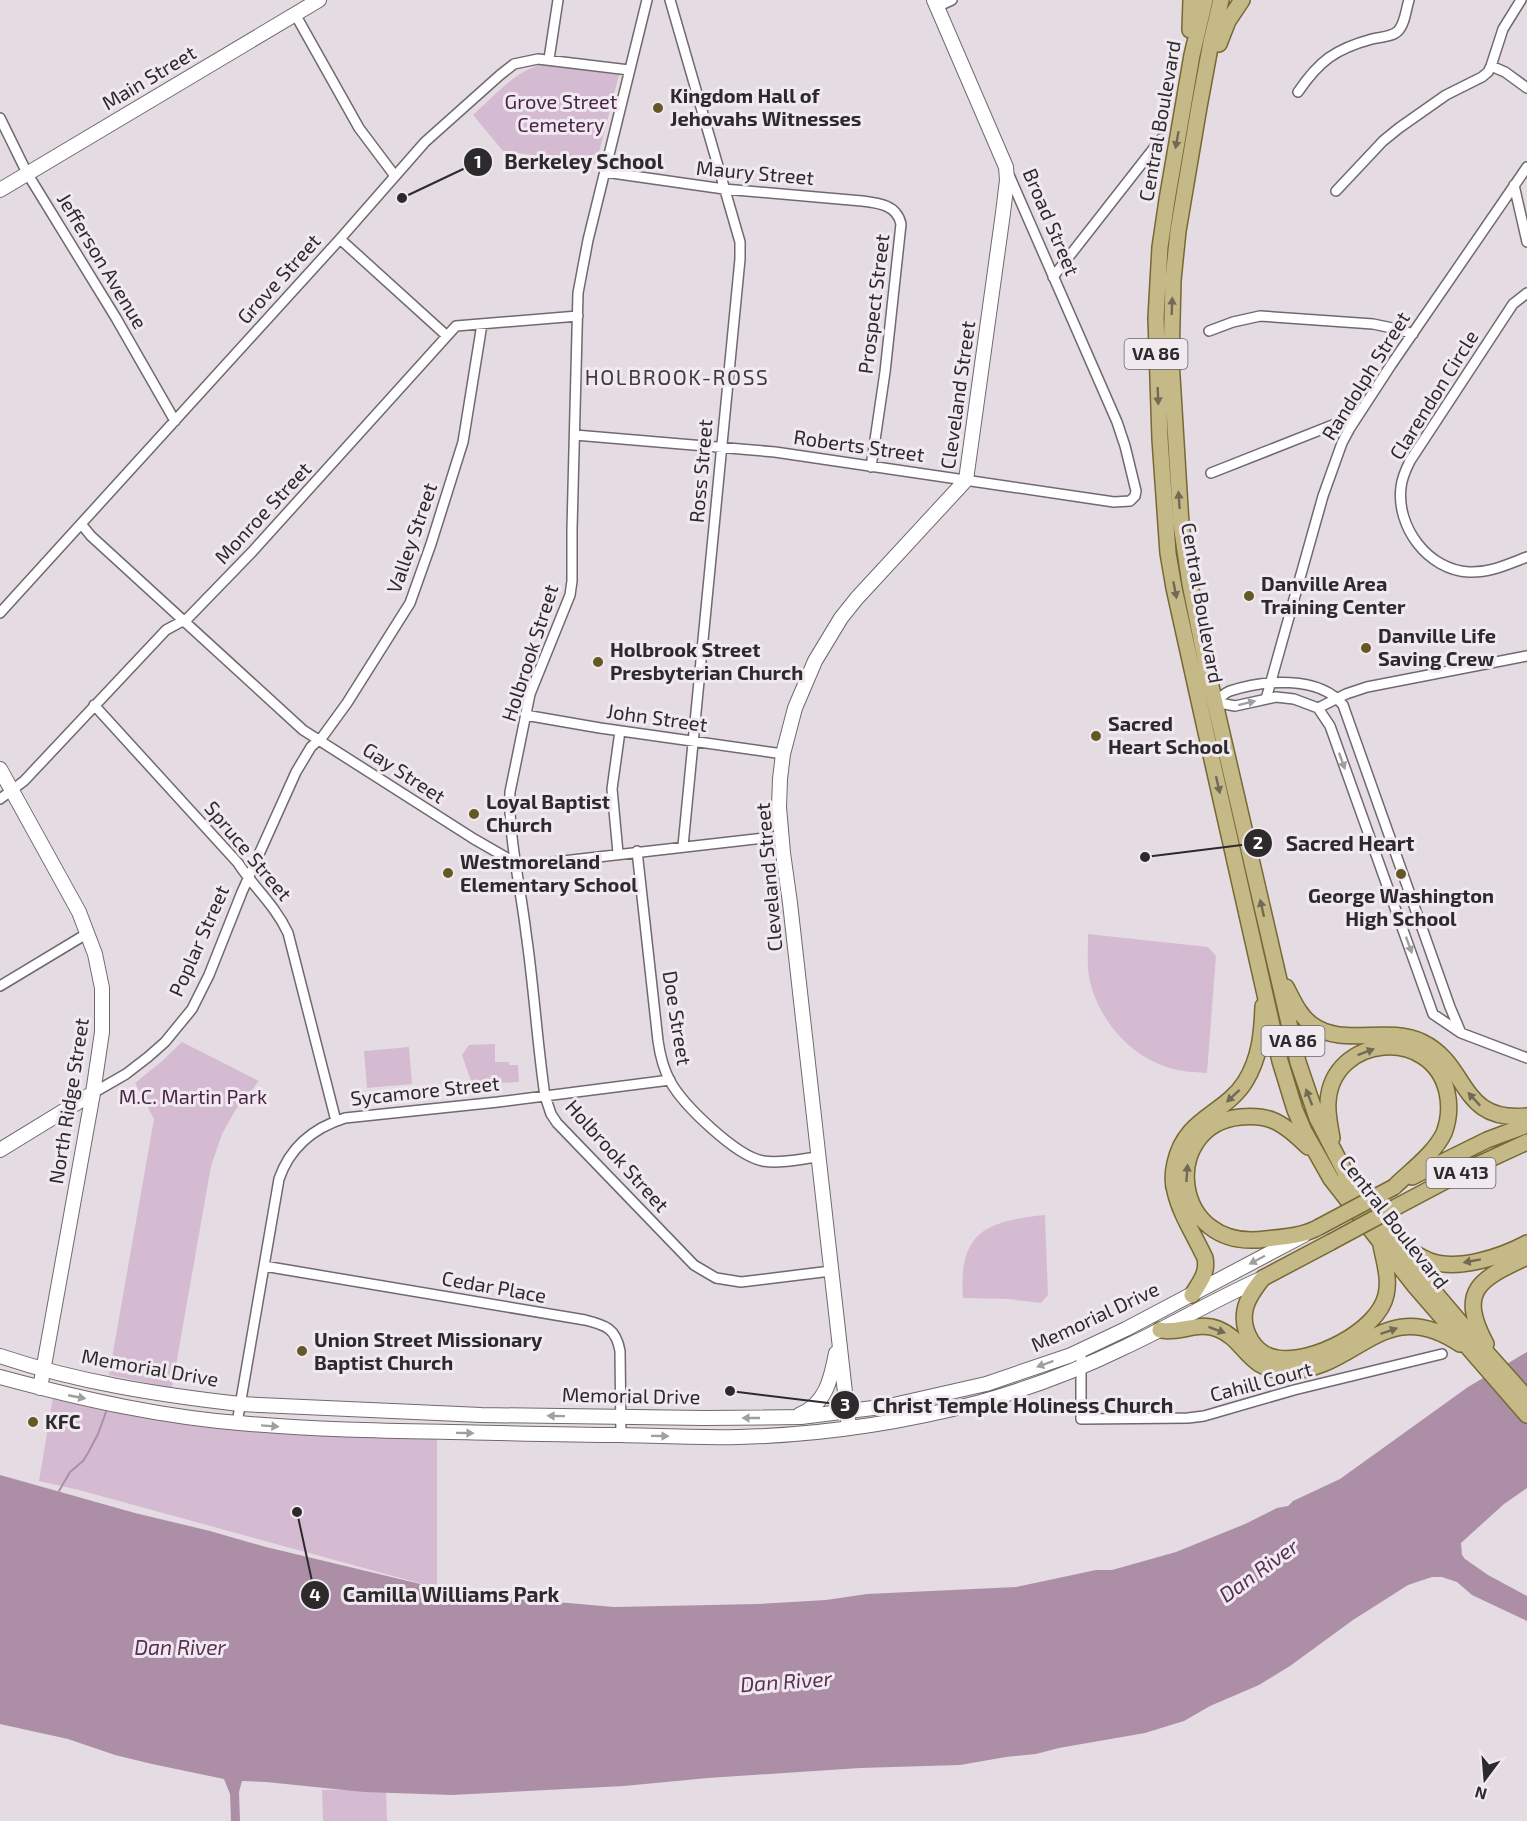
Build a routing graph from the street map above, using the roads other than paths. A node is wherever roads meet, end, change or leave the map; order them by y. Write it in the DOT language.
graph roads {
  1 [pos="319,0"];
  2 [pos="558,0"];
  3 [pos="647,0"];
  4 [pos="670,0"];
  5 [pos="952,0"];
  6 [pos="1191,0"];
  7 [pos="1205,0"];
  8 [pos="1221,0"];
  9 [pos="1242,0"];
  10 [pos="1409,0"];
  11 [pos="1521,0"];
  12 [pos="935,3"];
  13 [pos="295,14"];
  14 [pos="549,59"];
  15 [pos="1491,66"];
  16 [pos="629,70"];
  17 [pos="1527,88"];
  18 [pos="1298,92"];
  19 [pos="1182,111"];
  20 [pos="0,118"];
  21 [pos="1161,139"];
  22 [pos="1193,142"];
  23 [pos="1006,167"];
  24 [pos="1527,167"];
  25 [pos="605,172"];
  26 [pos="27,173"];
  27 [pos="395,176"];
  28 [pos="1514,185"];
  29 [pos="724,189"];
  30 [pos="0,190"];
  31 [pos="1336,191"];
  32 [pos="831,198"];
  33 [pos="340,239"];
  34 [pos="1527,242"];
  35 [pos="1053,277"];
  36 [pos="1527,292"];
  37 [pos="578,316"];
  38 [pos="482,324"];
  39 [pos="1209,331"];
  40 [pos="1413,334"];
  41 [pos="447,336"];
  42 [pos="1358,415"];
  43 [pos="175,421"];
  44 [pos="575,435"];
  45 [pos="722,447"];
  46 [pos="1130,461"];
  47 [pos="871,467"];
  48 [pos="1211,473"];
  49 [pos="966,480"];
  50 [pos="81,525"];
  51 [pos="1527,557"];
  52 [pos="0,613"];
  53 [pos="184,620"];
  54 [pos="1527,656"];
  55 [pos="1270,682"];
  56 [pos="1338,698"];
  57 [pos="1266,699"];
  58 [pos="1215,702"];
  59 [pos="94,705"];
  60 [pos="1318,708"];
  61 [pos="525,715"];
  62 [pos="620,731"];
  63 [pos="319,740"];
  64 [pos="693,741"];
  65 [pos="783,754"];
  66 [pos="0,769"];
  67 [pos="12,791"];
  68 [pos="0,799"];
  69 [pos="781,836"];
  70 [pos="683,846"];
  71 [pos="638,851"];
  72 [pos="618,853"];
  73 [pos="516,863"];
  74 [pos="248,879"];
  75 [pos="88,933"];
  76 [pos="1276,969"];
  77 [pos="1263,982"];
  78 [pos="0,986"];
  79 [pos="1461,1033"];
  80 [pos="1527,1058"];
  81 [pos="670,1080"];
  82 [pos="93,1093"];
  83 [pos="544,1096"];
  84 [pos="1527,1116"];
  85 [pos="336,1121"];
  86 [pos="1527,1125"];
  87 [pos="1527,1142"];
  88 [pos="1527,1148"];
  89 [pos="1509,1149"];
  90 [pos="0,1150"];
  91 [pos="1335,1156"];
  92 [pos="818,1157"];
  93 [pos="1318,1158"];
  94 [pos="1394,1186"];
  95 [pos="1314,1230"];
  96 [pos="1386,1240"];
  97 [pos="1527,1243"];
  98 [pos="1527,1257"];
  99 [pos="264,1266"];
  100 [pos="831,1270"];
  101 [pos="1263,1278"];
  102 [pos="1192,1294"];
  103 [pos="1160,1330"];
  104 [pos="839,1336"];
  105 [pos="1081,1350"];
  106 [pos="1471,1352"];
  107 [pos="1442,1354"];
  108 [pos="0,1356"];
  109 [pos="1498,1366"];
  110 [pos="1081,1367"];
  111 [pos="43,1369"];
  112 [pos="0,1377"];
  113 [pos="40,1388"];
  114 [pos="1527,1398"];
  115 [pos="240,1404"];
  116 [pos="848,1412"];
  117 [pos="1527,1415"];
  118 [pos="619,1417"];
  119 [pos="793,1417"];
  120 [pos="237,1423"];
  121 [pos="849,1428"];
  122 [pos="621,1435"];
  1 -- 13 [label="main road, Main Street"];
  2 -- 14 [label="street"];
  3 -- 16 [label="street, Holbrook Street"];
  4 -- 29 [label="street, Ross Street"];
  5 -- 12 [label="street"];
  6 -- 19 [label="main road"];
  7 -- 19 [label="main road, Central Boulevard / VA 86"];
  8 -- 22 [label="main road, Central Boulevard / VA 86"];
  9 -- 22 [label="main road"];
  10 -- 18 [label="street"];
  11 -- 15 [label="street"];
  12 -- 23 [label="main road, Broad Street"];
  13 -- 26 [label="main road, Main Street"];
  13 -- 27 [label="street"];
  14 -- 16 [label="street, Grove Street"];
  14 -- 27 [label="street, Grove Street"];
  15 -- 17 [label="street"];
  15 -- 31 [label="street"];
  16 -- 25 [label="street, Holbrook Street"];
  19 -- 77 [label="main road, Central Boulevard / VA 86, one-way"];
  20 -- 26 [label="street, Jefferson Avenue"];
  21 -- 35 [label="street"];
  58 -- 22 [label="main road, Central Boulevard / VA 86, one-way"];
  23 -- 35 [label="street, Broad Street"];
  23 -- 49 [label="main road, Cleveland Street"];
  24 -- 28 [label="street, Randolph Street"];
  25 -- 29 [label="street, Maury Street"];
  25 -- 37 [label="street, Holbrook Street"];
  26 -- 30 [label="main road, Main Street"];
  26 -- 43 [label="street, Jefferson Avenue"];
  27 -- 33 [label="street, Grove Street"];
  28 -- 34 [label="street"];
  28 -- 40 [label="street, Randolph Street"];
  29 -- 32 [label="street, Maury Street"];
  29 -- 45 [label="street, Ross Street"];
  32 -- 47 [label="street, Prospect Street"];
  33 -- 41 [label="street"];
  33 -- 43 [label="street, Grove Street"];
  35 -- 46 [label="street, Broad Street"];
  36 -- 51 [label="street, Clarendon Circle"];
  37 -- 38 [label="street, Monroe Street"];
  37 -- 44 [label="street, Holbrook Street"];
  38 -- 41 [label="street, Monroe Street"];
  38 -- 63 [label="street, Valley Street"];
  39 -- 40 [label="street"];
  40 -- 42 [label="street, Randolph Street"];
  41 -- 53 [label="street, Monroe Street"];
  42 -- 48 [label="street"];
  42 -- 55 [label="street, Randolph Street"];
  43 -- 50 [label="street, Grove Street"];
  44 -- 45 [label="street, Roberts Street"];
  44 -- 61 [label="street, Holbrook Street"];
  45 -- 47 [label="street, Roberts Street"];
  45 -- 64 [label="street, Ross Street"];
  46 -- 49 [label="street, Roberts Street"];
  47 -- 49 [label="street, Roberts Street"];
  49 -- 65 [label="main road, Cleveland Street"];
  50 -- 52 [label="street, Grove Street"];
  50 -- 53 [label="street, Gay Street"];
  53 -- 59 [label="street, Monroe Street"];
  53 -- 63 [label="street, Gay Street"];
  54 -- 56 [label="street"];
  55 -- 56 [label="street"];
  55 -- 57 [label="street, Randolph Street"];
  55 -- 58 [label="street"];
  56 -- 60 [label="street"];
  56 -- 79 [label="street"];
  58 -- 57 [label="street, one-way"];
  57 -- 60 [label="street"];
  76 -- 58 [label="main road, Central Boulevard / VA 86, one-way"];
  59 -- 67 [label="street, Monroe Street"];
  59 -- 74 [label="street, Spruce Street"];
  60 -- 79 [label="street, one-way"];
  61 -- 62 [label="street, John Street"];
  61 -- 73 [label="street, Holbrook Street"];
  62 -- 64 [label="street, John Street"];
  62 -- 72 [label="street"];
  63 -- 73 [label="street, Gay Street"];
  63 -- 74 [label="street, Poplar Street"];
  64 -- 65 [label="street, John Street"];
  64 -- 70 [label="street, Ross Street"];
  65 -- 69 [label="main road, Cleveland Street"];
  66 -- 67 [label="main road, North Ridge Street"];
  67 -- 68 [label="street, Monroe Street"];
  67 -- 75 [label="main road, North Ridge Street"];
  69 -- 70 [label="street"];
  69 -- 92 [label="main road, Cleveland Street"];
  70 -- 71 [label="street"];
  71 -- 72 [label="street"];
  71 -- 81 [label="street, Doe Street"];
  72 -- 73 [label="street"];
  73 -- 83 [label="street, Holbrook Street"];
  74 -- 82 [label="street, Poplar Street"];
  74 -- 85 [label="street, Spruce Street"];
  75 -- 78 [label="street"];
  75 -- 82 [label="main road, North Ridge Street"];
  84 -- 76 [label="main road, one-way"];
  91 -- 76 [label="main road, Central Boulevard / VA 86, one-way"];
  77 -- 93 [label="main road, Central Boulevard / VA 86"];
  77 -- 102 [label="main road, one-way"];
  79 -- 80 [label="street"];
  81 -- 83 [label="street, Sycamore Street"];
  81 -- 92 [label="street, Doe Street"];
  82 -- 90 [label="main road, Poplar Street"];
  82 -- 111 [label="main road, North Ridge Street"];
  83 -- 85 [label="street, Sycamore Street"];
  83 -- 100 [label="street, Holbrook Street"];
  85 -- 99 [label="street, Sycamore Street"];
  86 -- 94 [label="main road, Memorial Drive"];
  87 -- 89 [label="main road, Memorial Drive / VA 413"];
  88 -- 89 [label="main road"];
  89 -- 101 [label="main road, Memorial Drive / VA 413, bridge"];
  91 -- 94 [label="main road, one-way"];
  91 -- 96 [label="main road, Central Boulevard / VA 86"];
  92 -- 100 [label="main road, Cleveland Street"];
  95 -- 93 [label="main road, one-way"];
  93 -- 96 [label="main road, Central Boulevard"];
  94 -- 95 [label="main road, Memorial Drive, bridge"];
  95 -- 102 [label="main road, Memorial Drive, one-way"];
  97 -- 96 [label="main road, one-way"];
  96 -- 101 [label="main road"];
  96 -- 106 [label="main road, Central Boulevard"];
  96 -- 109 [label="main road, Central Boulevard / VA 86"];
  98 -- 109 [label="main road"];
  99 -- 115 [label="street, Sycamore Street"];
  99 -- 118 [label="street, Cedar Place"];
  100 -- 104 [label="main road, Cleveland Street"];
  101 -- 103 [label="main road, Memorial Drive / VA 413"];
  102 -- 105 [label="main road, Memorial Drive"];
  103 -- 106 [label="main road, one-way"];
  103 -- 110 [label="main road, Memorial Drive / VA 413"];
  104 -- 116 [label="main road, Cleveland Street"];
  104 -- 119 [label="main road"];
  105 -- 110 [label="street, Cahill Court"];
  105 -- 116 [label="main road, Memorial Drive, one-way"];
  106 -- 117 [label="main road, Central Boulevard"];
  107 -- 110 [label="street, Cahill Court"];
  108 -- 111 [label="main road, Memorial Drive"];
  109 -- 114 [label="main road, Central Boulevard"];
  110 -- 121 [label="main road, Memorial Drive / VA 413"];
  111 -- 113 [label="main road, North Ridge Street"];
  111 -- 115 [label="main road, Memorial Drive"];
  112 -- 113 [label="main road, Memorial Drive / VA 413"];
  113 -- 120 [label="main road, Memorial Drive / VA 413, one-way"];
  118 -- 115 [label="main road, Memorial Drive, one-way"];
  115 -- 120 [label="street, Sycamore Street"];
  116 -- 119 [label="main road, Memorial Drive"];
  116 -- 121 [label="main road, Cleveland Street"];
  119 -- 118 [label="main road, Memorial Drive, one-way"];
  118 -- 122 [label="street, Cedar Place"];
  120 -- 122 [label="main road, Memorial Drive / VA 413, one-way"];
  122 -- 121 [label="main road, Memorial Drive / VA 413, one-way"];
}
